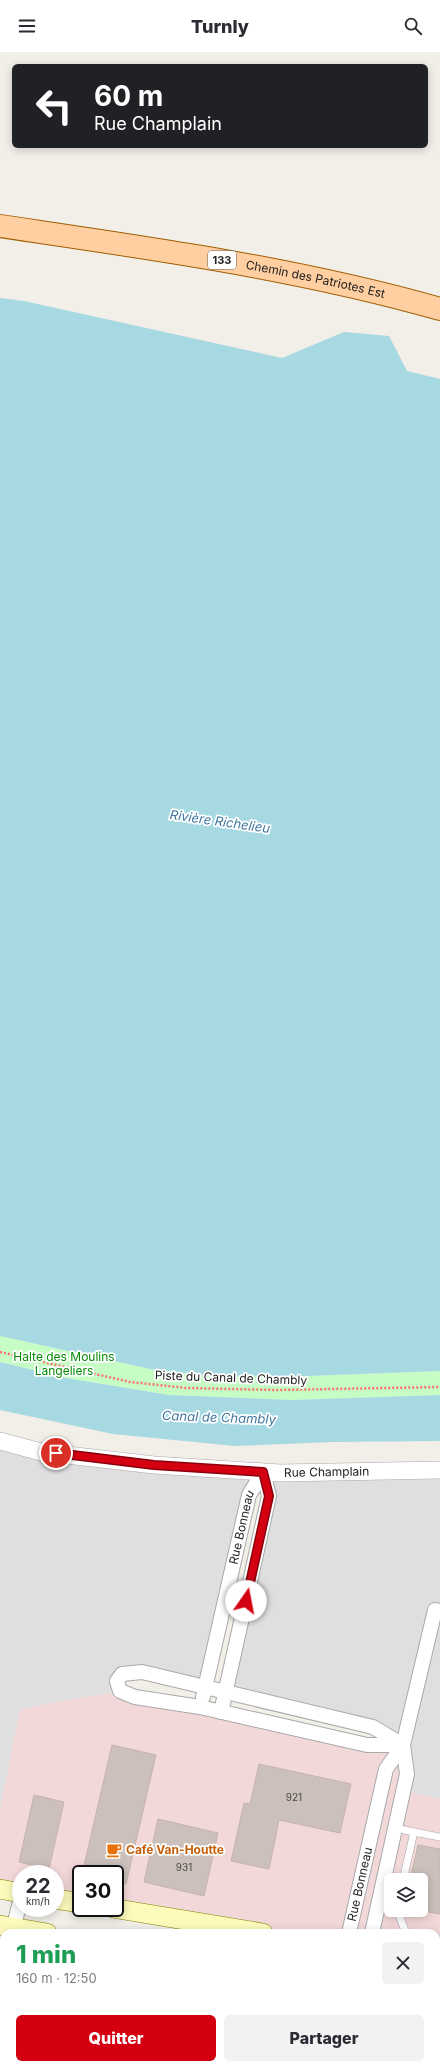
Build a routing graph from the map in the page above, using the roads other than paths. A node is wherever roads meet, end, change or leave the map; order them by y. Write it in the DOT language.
graph roads {
  1 [pos="0,226"];
  2 [pos="440,309"];
  3 [pos="0,1441"];
  4 [pos="440,1470"];
  5 [pos="263,1472"];
  6 [pos="440,1611"];
  7 [pos="205,1688"];
  8 [pos="226,1691"];
  9 [pos="200,1707"];
  10 [pos="303,1710"];
  11 [pos="221,1712"];
  12 [pos="300,1730"];
  13 [pos="404,1745"];
  14 [pos="414,1832"];
  15 [pos="394,1834"];
  16 [pos="371,1836"];
  17 [pos="440,1837"];
  18 [pos="405,1873"];
  19 [pos="0,1889"];
  20 [pos="12,1891"];
  21 [pos="124,1910"];
  22 [pos="13,1917"];
  23 [pos="400,1917"];
  24 [pos="9,1928"];
  25 [pos="238,1929"];
  26 [pos="350,1929"];
  27 [pos="373,1929"];
  28 [pos="405,1929"];
  1 -- 2 [label="main road, Chemin des Patriotes Est / 133"];
  3 -- 5 [label="street, Rue Champlain"];
  4 -- 5 [label="street, Rue Champlain"];
  5 -- 7 [label="street, Rue Bonneau"];
  5 -- 8 [label="street, Rue Bonneau"];
  6 -- 13 [label="street, Rue Bonneau"];
  7 -- 8 [label="street"];
  7 -- 9 [label="street, Rue Bonneau"];
  7 -- 9 [label="street"];
  8 -- 10 [label="street"];
  8 -- 11 [label="street, Rue Bonneau"];
  9 -- 11 [label="street"];
  10 -- 12 [label="street"];
  10 -- 13 [label="street"];
  11 -- 12 [label="street"];
  12 -- 13 [label="street"];
  13 -- 15 [label="street, Rue Bonneau"];
  13 -- 16 [label="street, Rue Bonneau"];
  14 -- 15 [label="lane"];
  14 -- 17 [label="lane"];
  14 -- 18 [label="lane"];
  15 -- 16 [label="street, Rue Bonneau"];
  15 -- 27 [label="street, Rue Bonneau"];
  16 -- 26 [label="street, Rue Bonneau"];
  19 -- 20 [label="main road"];
  21 -- 25 [label="main road"];
  22 -- 24 [label="street"];
  23 -- 28 [label="lane"];
}
